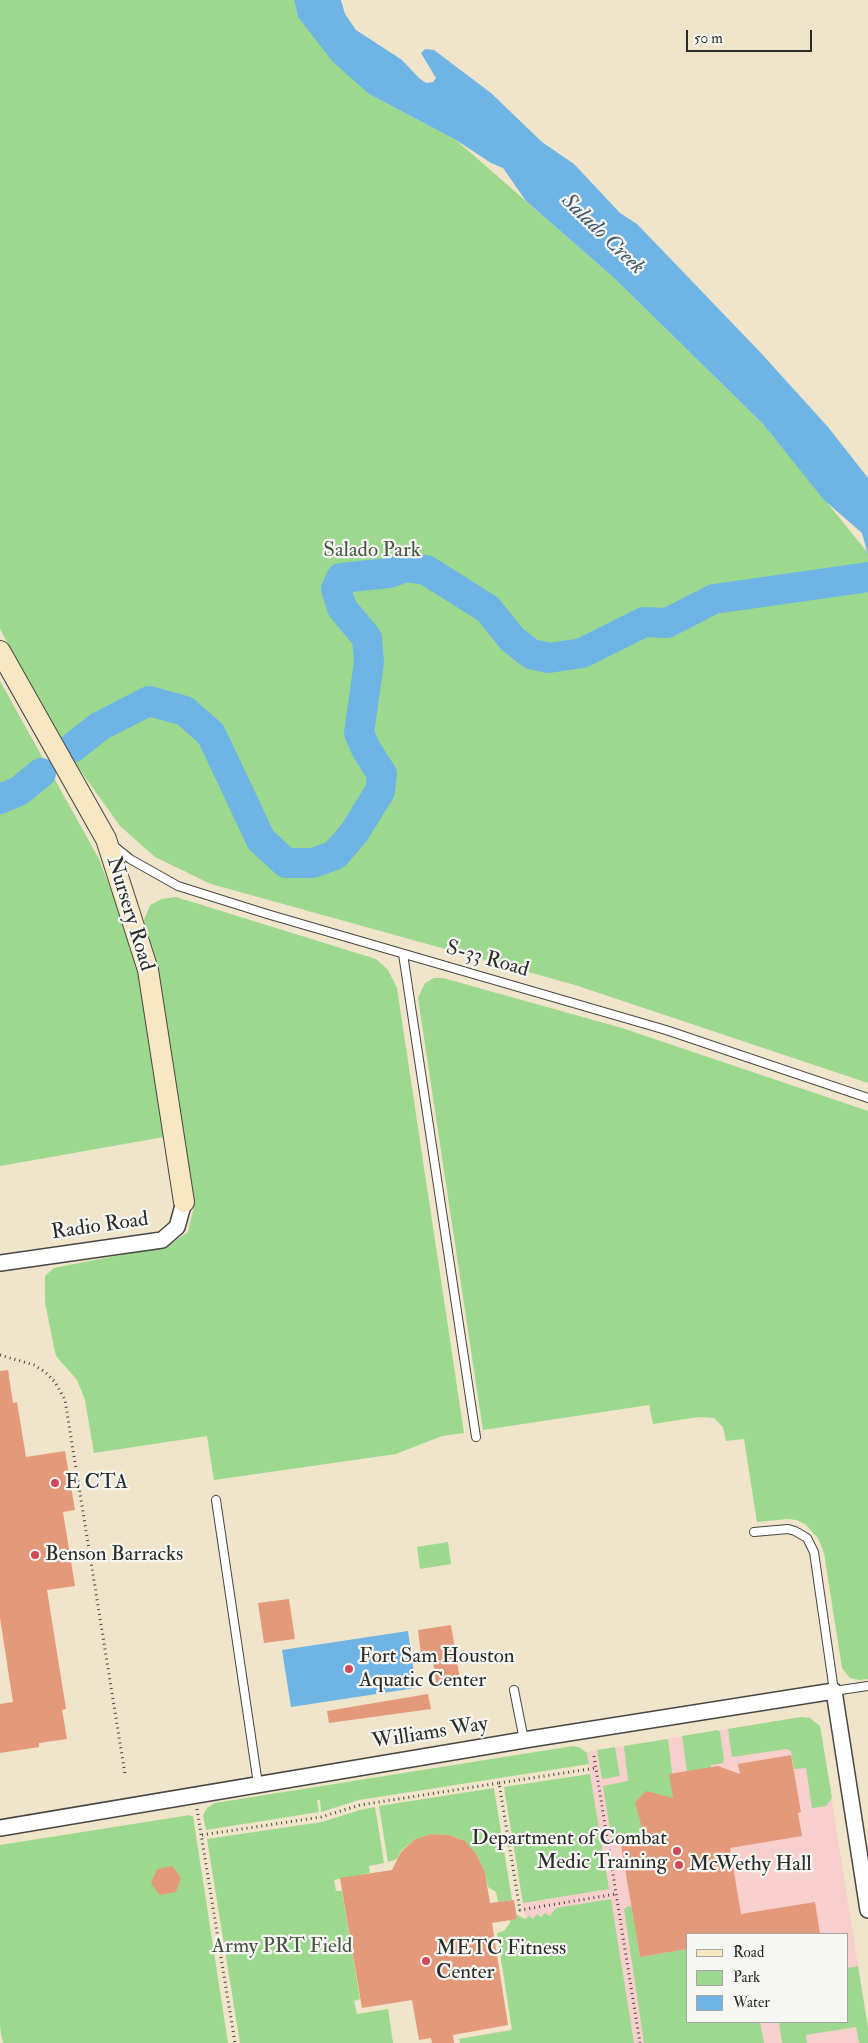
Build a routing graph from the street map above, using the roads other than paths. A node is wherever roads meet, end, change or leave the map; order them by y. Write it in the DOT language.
graph roads {
  1 [pos="0,651"];
  2 [pos="106,839"];
  3 [pos="403,954"];
  4 [pos="868,1098"];
  5 [pos="184,1202"];
  6 [pos="0,1263"];
  7 [pos="476,1437"];
  8 [pos="216,1500"];
  9 [pos="754,1532"];
  10 [pos="868,1686"];
  11 [pos="514,1690"];
  12 [pos="834,1691"];
  13 [pos="524,1740"];
  14 [pos="258,1784"];
  15 [pos="0,1828"];
  16 [pos="868,1910"];
  1 -- 2 [label="street, Nursery Road"];
  2 -- 3 [label="lane, S-33 Road"];
  2 -- 5 [label="street, Nursery Road"];
  3 -- 4 [label="lane, S-33 Road"];
  3 -- 7 [label="lane"];
  5 -- 6 [label="street, Radio Road"];
  8 -- 14 [label="lane"];
  9 -- 12 [label="lane"];
  10 -- 12 [label="lane, Williams Way"];
  11 -- 13 [label="lane"];
  12 -- 13 [label="street, Williams Way"];
  12 -- 16 [label="street"];
  13 -- 14 [label="street, Williams Way"];
  14 -- 15 [label="street, Williams Way"];
}
